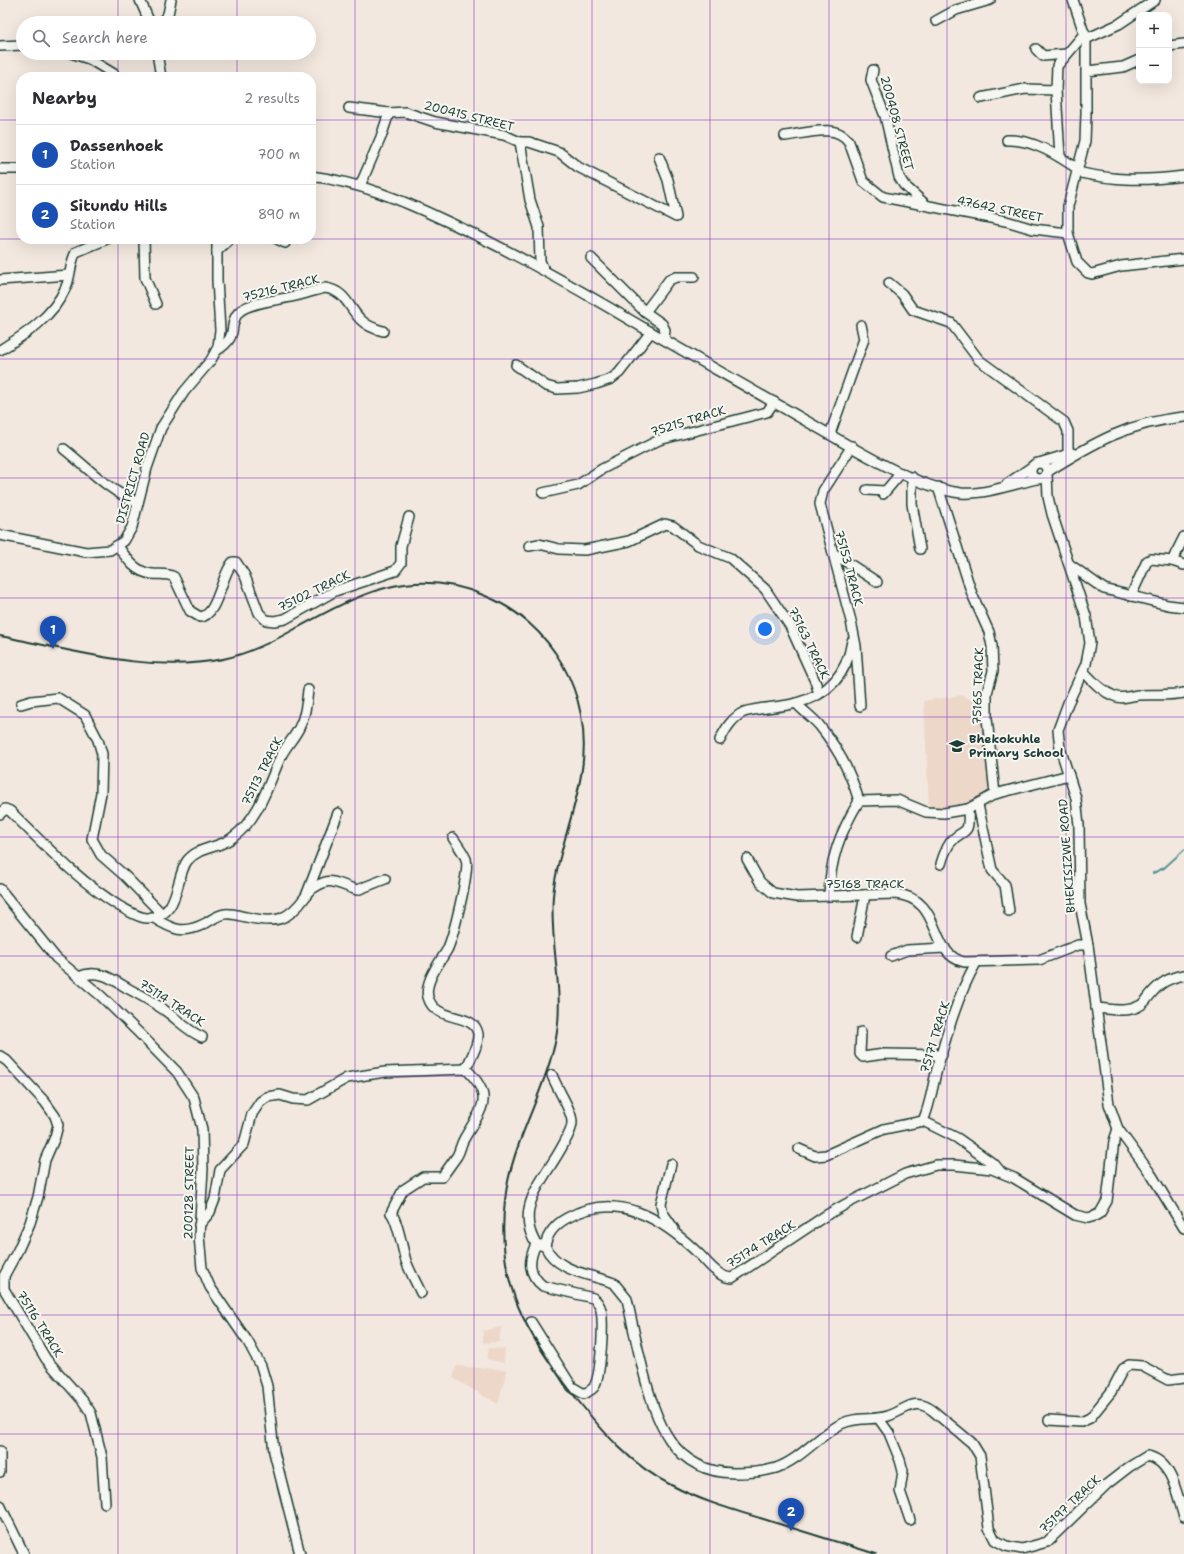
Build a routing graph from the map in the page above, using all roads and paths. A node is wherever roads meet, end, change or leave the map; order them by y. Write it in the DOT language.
graph roads {
  1 [pos="140,0"];
  2 [pos="171,0"];
  3 [pos="990,0"];
  4 [pos="1073,0"];
  5 [pos="1155,0"];
  6 [pos="147,16"];
  7 [pos="166,16"];
  8 [pos="936,21"];
  9 [pos="1086,36"];
  10 [pos="1184,44"];
  11 [pos="16,45"];
  12 [pos="0,46"];
  13 [pos="1172,46"];
  14 [pos="1036,49"];
  15 [pos="1066,54"];
  16 [pos="91,60"];
  17 [pos="158,60"];
  18 [pos="1136,61"];
  19 [pos="872,70"];
  20 [pos="111,72"];
  21 [pos="160,72"];
  22 [pos="1087,72"];
  23 [pos="1056,90"];
  24 [pos="981,98"];
  25 [pos="349,108"];
  26 [pos="389,113"];
  27 [pos="785,136"];
  28 [pos="1007,140"];
  29 [pos="520,142"];
  30 [pos="659,157"];
  31 [pos="1060,157"];
  32 [pos="0,169"];
  33 [pos="16,169"];
  34 [pos="1077,170"];
  35 [pos="1184,176"];
  36 [pos="316,177"];
  37 [pos="360,186"];
  38 [pos="927,206"];
  39 [pos="1068,233"];
  40 [pos="95,244"];
  41 [pos="144,244"];
  42 [pos="217,244"];
  43 [pos="225,244"];
  44 [pos="217,251"];
  45 [pos="591,258"];
  46 [pos="1184,259"];
  47 [pos="544,270"];
  48 [pos="69,275"];
  49 [pos="694,277"];
  50 [pos="0,280"];
  51 [pos="889,283"];
  52 [pos="156,304"];
  53 [pos="645,312"];
  54 [pos="861,325"];
  55 [pos="384,331"];
  56 [pos="651,332"];
  57 [pos="664,339"];
  58 [pos="0,350"];
  59 [pos="216,351"];
  60 [pos="516,365"];
  61 [pos="774,402"];
  62 [pos="1184,417"];
  63 [pos="830,434"];
  64 [pos="852,446"];
  65 [pos="64,449"];
  66 [pos="1083,449"];
  67 [pos="1068,454"];
  68 [pos="1036,464"];
  69 [pos="901,473"];
  70 [pos="1047,473"];
  71 [pos="912,477"];
  72 [pos="1037,479"];
  73 [pos="1004,486"];
  74 [pos="938,488"];
  75 [pos="867,490"];
  76 [pos="542,493"];
  77 [pos="1048,497"];
  78 [pos="138,503"];
  79 [pos="409,517"];
  80 [pos="0,534"];
  81 [pos="1184,536"];
  82 [pos="118,546"];
  83 [pos="529,546"];
  84 [pos="920,549"];
  85 [pos="833,553"];
  86 [pos="1172,561"];
  87 [pos="1069,564"];
  88 [pos="1184,565"];
  89 [pos="877,582"];
  90 [pos="1131,596"];
  91 [pos="1184,607"];
  92 [pos="853,635"];
  93 [pos="1083,671"];
  94 [pos="308,690"];
  95 [pos="819,693"];
  96 [pos="1184,693"];
  97 [pos="796,703"];
  98 [pos="21,704"];
  99 [pos="860,706"];
  100 [pos="720,740"];
  101 [pos="1069,775"];
  102 [pos="995,794"];
  103 [pos="859,801"];
  104 [pos="978,805"];
  105 [pos="968,809"];
  106 [pos="3,811"];
  107 [pos="338,813"];
  108 [pos="453,838"];
  109 [pos="747,859"];
  110 [pos="941,864"];
  111 [pos="385,878"];
  112 [pos="0,889"];
  113 [pos="308,891"];
  114 [pos="865,895"];
  115 [pos="830,896"];
  116 [pos="1010,911"];
  117 [pos="157,915"];
  118 [pos="857,937"];
  119 [pos="1088,945"];
  120 [pos="945,948"];
  121 [pos="891,956"];
  122 [pos="976,963"];
  123 [pos="1184,975"];
  124 [pos="78,977"];
  125 [pos="1096,1008"];
  126 [pos="861,1032"];
  127 [pos="202,1037"];
  128 [pos="942,1055"];
  129 [pos="0,1056"];
  130 [pos="466,1069"];
  131 [pos="552,1075"];
  132 [pos="923,1121"];
  133 [pos="1118,1129"];
  134 [pos="799,1150"];
  135 [pos="671,1164"];
  136 [pos="1002,1173"];
  137 [pos="199,1225"];
  138 [pos="1184,1228"];
  139 [pos="677,1234"];
  140 [pos="536,1244"];
  141 [pos="546,1246"];
  142 [pos="421,1293"];
  143 [pos="531,1322"];
  144 [pos="1184,1378"];
  145 [pos="879,1419"];
  146 [pos="1049,1420"];
  147 [pos="0,1451"];
  148 [pos="0,1472"];
  149 [pos="105,1503"];
  150 [pos="0,1505"];
  151 [pos="1184,1517"];
  152 [pos="910,1520"];
  153 [pos="24,1554"];
  154 [pos="300,1554"];
  1 -- 6 [label="street"];
  2 -- 7 [label="street"];
  3 -- 8 [label="street"];
  4 -- 9 [label="street"];
  5 -- 9 [label="street"];
  9 -- 15 [label="street"];
  9 -- 22 [label="street"];
  10 -- 13 [label="street"];
  11 -- 12 [label="street"];
  14 -- 15 [label="street"];
  15 -- 23 [label="street"];
  16 -- 20 [label="street"];
  17 -- 21 [label="street"];
  18 -- 22 [label="street"];
  19 -- 38 [label="street, 200408 STREET"];
  22 -- 34 [label="street"];
  23 -- 24 [label="street"];
  23 -- 31 [label="street"];
  25 -- 26 [label="street, 200415 STREET"];
  26 -- 29 [label="street, 200415 STREET"];
  26 -- 37 [label="street"];
  27 -- 38 [label="street"];
  28 -- 31 [label="street"];
  29 -- 30 [label="street"];
  29 -- 47 [label="street, 200415 STREET"];
  31 -- 34 [label="street"];
  32 -- 33 [label="street"];
  34 -- 35 [label="street"];
  34 -- 39 [label="street"];
  36 -- 37 [label="street"];
  37 -- 47 [label="street"];
  38 -- 39 [label="street, 47642 STREET"];
  39 -- 46 [label="street"];
  40 -- 48 [label="street"];
  41 -- 52 [label="street"];
  42 -- 44 [label="street, DISTRICT ROAD"];
  43 -- 44 [label="street"];
  44 -- 59 [label="street, DISTRICT ROAD"];
  45 -- 53 [label="street"];
  47 -- 56 [label="street"];
  48 -- 50 [label="street"];
  48 -- 58 [label="street"];
  49 -- 53 [label="street"];
  51 -- 67 [label="street"];
  53 -- 57 [label="street"];
  54 -- 63 [label="street"];
  55 -- 59 [label="street, 75216 TRACK"];
  56 -- 57 [label="street"];
  56 -- 60 [label="street"];
  57 -- 61 [label="street"];
  59 -- 78 [label="street, DISTRICT ROAD"];
  61 -- 63 [label="street"];
  61 -- 76 [label="street, 75215 TRACK"];
  62 -- 66 [label="street"];
  63 -- 64 [label="street"];
  64 -- 69 [label="street"];
  64 -- 85 [label="street, 75153 TRACK"];
  65 -- 78 [label="street"];
  66 -- 67 [label="street"];
  66 -- 70 [label="street"];
  67 -- 68 [label="street"];
  68 -- 70 [label="street"];
  68 -- 72 [label="street"];
  68 -- 73 [label="street"];
  69 -- 71 [label="street"];
  69 -- 75 [label="street"];
  70 -- 72 [label="street"];
  70 -- 77 [label="street, BHEKISIZWE ROAD"];
  71 -- 74 [label="street"];
  71 -- 84 [label="street"];
  72 -- 73 [label="street"];
  72 -- 77 [label="street, BHEKISIZWE ROAD"];
  73 -- 74 [label="street"];
  74 -- 102 [label="street, 75165 TRACK"];
  77 -- 87 [label="street, BHEKISIZWE ROAD"];
  78 -- 82 [label="street, DISTRICT ROAD"];
  79 -- 82 [label="street, 75102 TRACK"];
  80 -- 82 [label="street"];
  81 -- 86 [label="street"];
  83 -- 95 [label="street, 75163 TRACK"];
  85 -- 89 [label="street"];
  85 -- 92 [label="street, 75153 TRACK"];
  86 -- 88 [label="street"];
  86 -- 90 [label="street"];
  87 -- 90 [label="street"];
  87 -- 93 [label="street, BHEKISIZWE ROAD"];
  90 -- 91 [label="street"];
  92 -- 95 [label="street, 75163 TRACK"];
  92 -- 99 [label="street, 75153 TRACK"];
  93 -- 96 [label="street"];
  93 -- 101 [label="street, BHEKISIZWE ROAD"];
  94 -- 117 [label="street, 75113 TRACK"];
  95 -- 97 [label="street"];
  97 -- 100 [label="street"];
  97 -- 103 [label="street"];
  98 -- 117 [label="street"];
  101 -- 102 [label="street"];
  101 -- 119 [label="street, BHEKISIZWE ROAD"];
  102 -- 104 [label="street"];
  103 -- 105 [label="street"];
  103 -- 115 [label="street"];
  104 -- 105 [label="street"];
  104 -- 116 [label="street"];
  105 -- 110 [label="street"];
  106 -- 117 [label="street"];
  107 -- 113 [label="street"];
  108 -- 130 [label="street"];
  109 -- 115 [label="street, 75168 TRACK"];
  111 -- 113 [label="street"];
  112 -- 124 [label="street, 200128 STREET"];
  113 -- 117 [label="street"];
  114 -- 115 [label="street, 75168 TRACK"];
  114 -- 118 [label="street"];
  114 -- 120 [label="street, 75168 TRACK"];
  119 -- 122 [label="street, 75168 TRACK"];
  119 -- 125 [label="street, BHEKISIZWE ROAD"];
  120 -- 121 [label="street"];
  120 -- 122 [label="street, 75168 TRACK"];
  122 -- 128 [label="street, 75171 TRACK"];
  123 -- 125 [label="street"];
  124 -- 127 [label="street, 75114 TRACK"];
  124 -- 137 [label="street, 200128 STREET"];
  125 -- 133 [label="street, BHEKISIZWE ROAD"];
  126 -- 128 [label="street"];
  128 -- 132 [label="street, 75171 TRACK"];
  129 -- 149 [label="street, 75116 TRACK"];
  130 -- 137 [label="street"];
  130 -- 142 [label="street"];
  131 -- 140 [label="street"];
  132 -- 134 [label="street"];
  132 -- 136 [label="street"];
  133 -- 136 [label="street, 75174 TRACK"];
  133 -- 138 [label="street, BHEKISIZWE ROAD"];
  135 -- 139 [label="street"];
  136 -- 139 [label="street, 75174 TRACK"];
  137 -- 154 [label="street, 200128 STREET"];
  139 -- 141 [label="street, 75174 TRACK"];
  140 -- 141 [label="street"];
  140 -- 143 [label="street"];
  141 -- 145 [label="street"];
  144 -- 146 [label="street"];
  145 -- 151 [label="street, 75197 TRACK"];
  145 -- 152 [label="street"];
  147 -- 148 [label="street"];
  150 -- 153 [label="street"];
}
